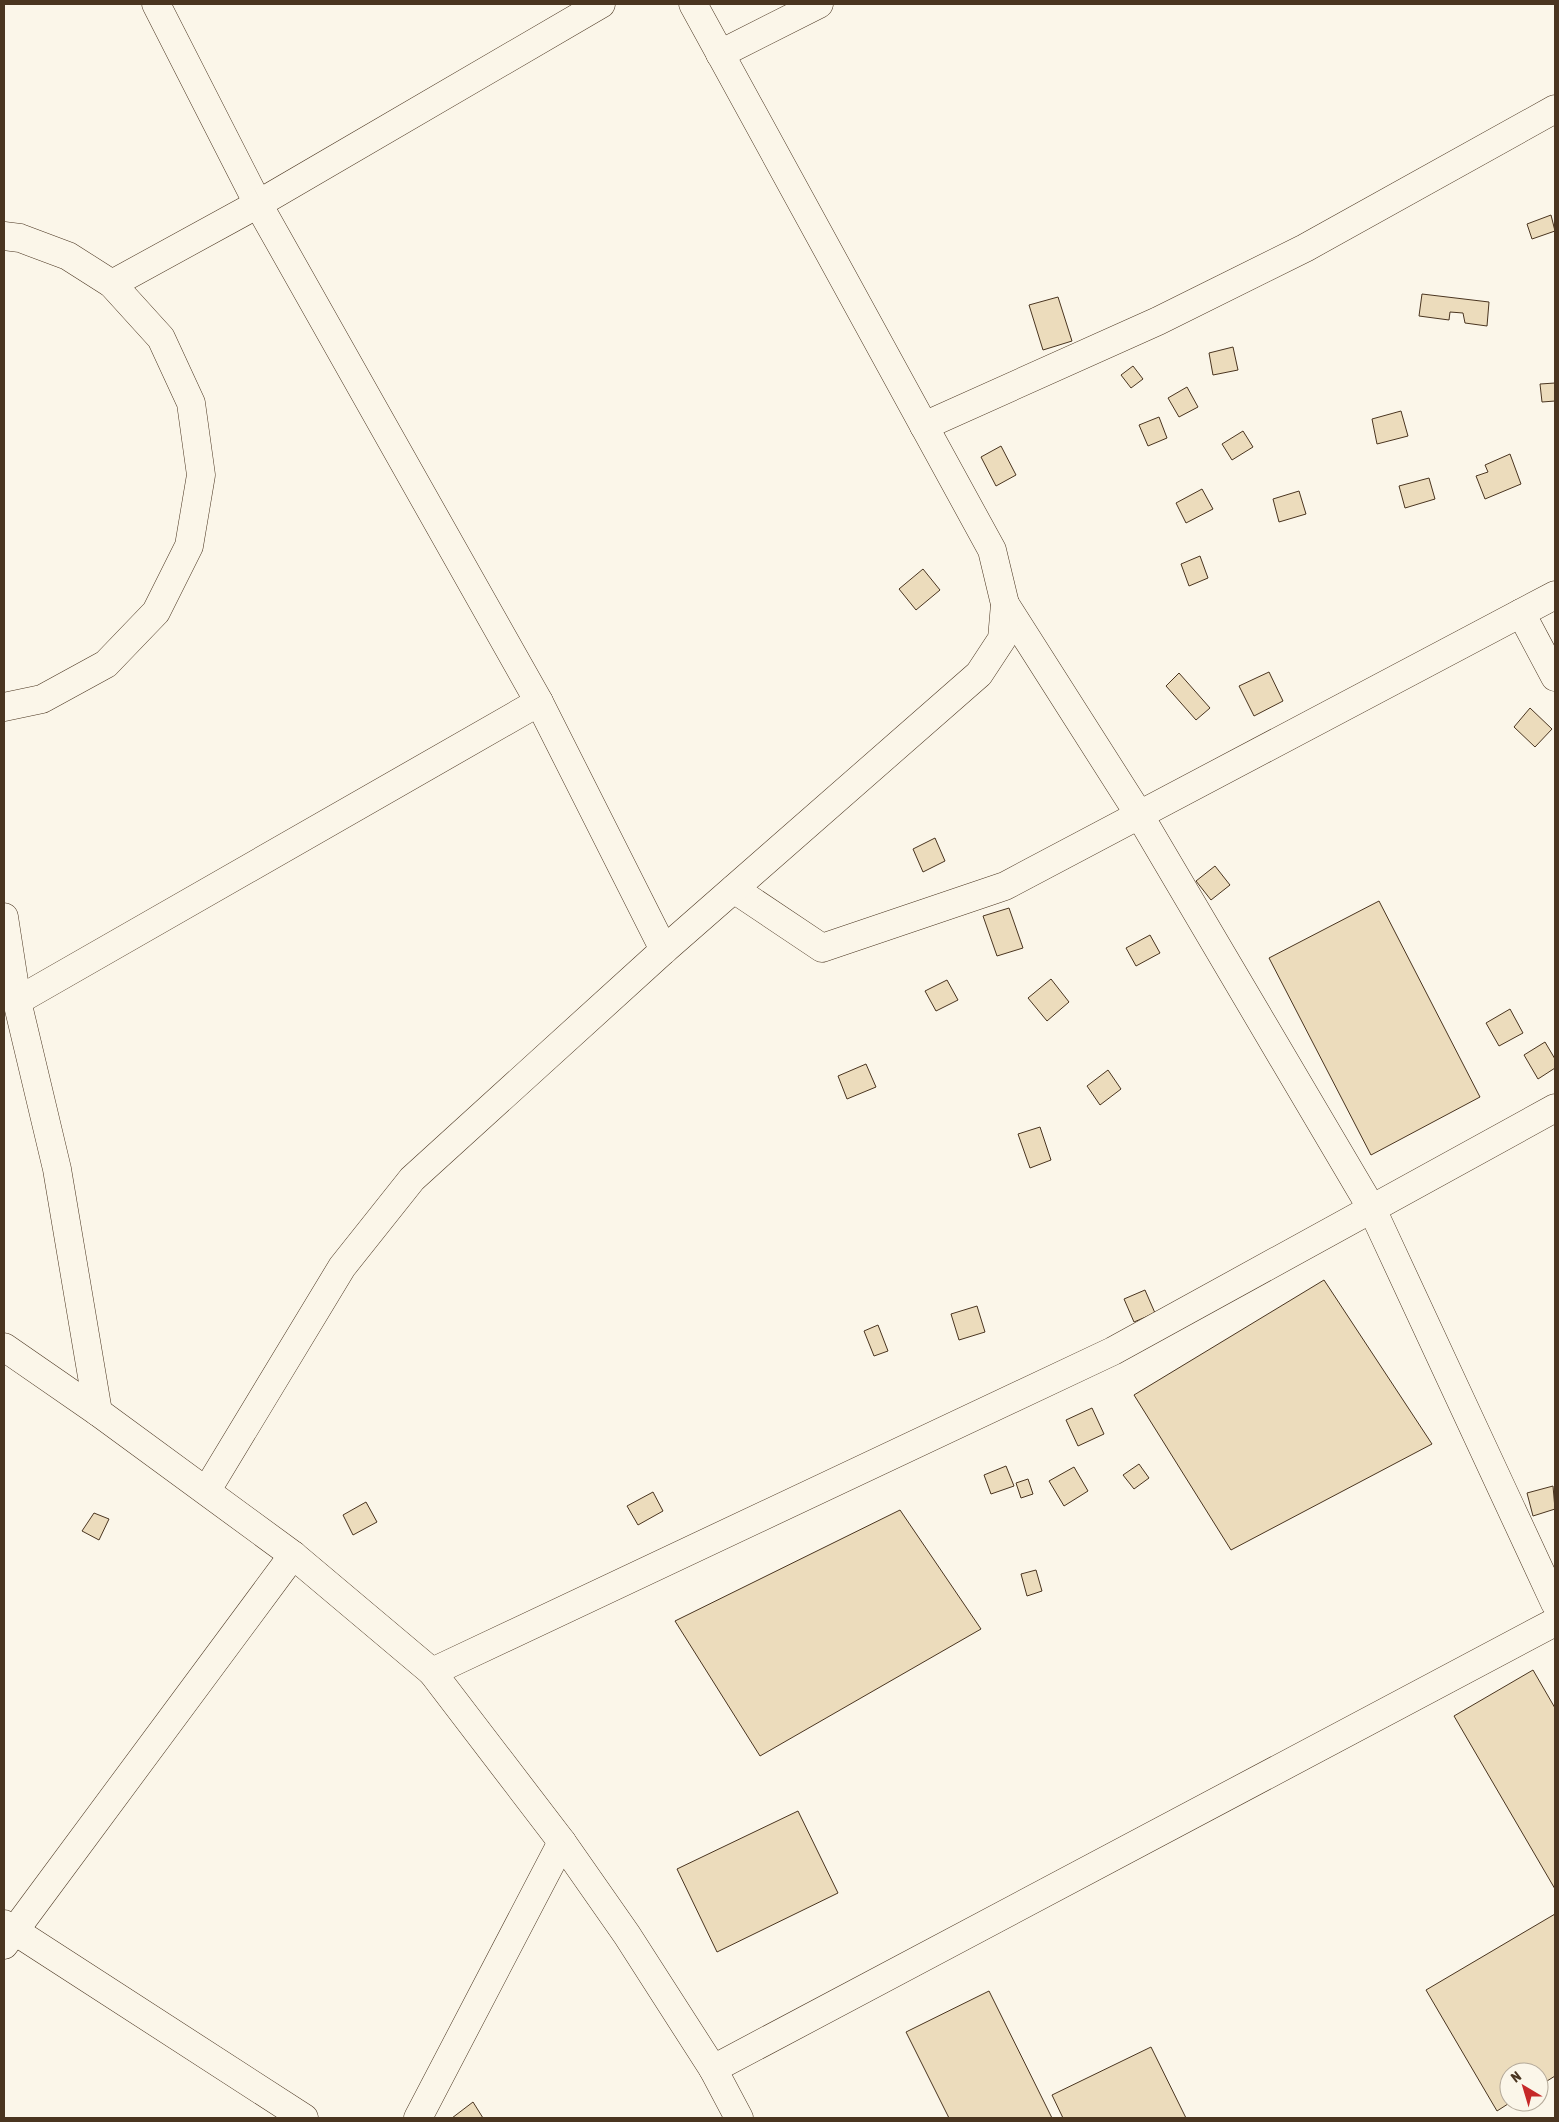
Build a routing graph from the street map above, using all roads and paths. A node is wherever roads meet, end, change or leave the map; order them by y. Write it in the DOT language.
graph roads {
  1 [pos="156,4"];
  2 [pos="601,4"];
  3 [pos="693,4"];
  4 [pos="819,4"];
  5 [pos="720,54"];
  6 [pos="1555,109"];
  7 [pos="258,204"];
  8 [pos="4,236"];
  9 [pos="112,284"];
  10 [pos="924,426"];
  11 [pos="1555,595"];
  12 [pos="1005,604"];
  13 [pos="1521,613"];
  14 [pos="1555,677"];
  15 [pos="539,702"];
  16 [pos="4,707"];
  17 [pos="1140,816"];
  18 [pos="734,889"];
  19 [pos="4,917"];
  20 [pos="664,950"];
  21 [pos="17,1001"];
  22 [pos="1555,1108"];
  23 [pos="1372,1209"];
  24 [pos="4,1347"];
  25 [pos="98,1412"];
  26 [pos="206,1490"];
  27 [pos="293,1555"];
  28 [pos="1555,1603"];
  29 [pos="1555,1622"];
  30 [pos="432,1672"];
  31 [pos="562,1842"];
  32 [pos="7,1933"];
  33 [pos="713,2069"];
  34 [pos="304,2118"];
  35 [pos="418,2118"];
  36 [pos="739,2118"];
  1 -- 7 [label="street"];
  2 -- 7 [label="street"];
  3 -- 5 [label="street"];
  4 -- 5 [label="street"];
  5 -- 10 [label="street"];
  6 -- 10 [label="street"];
  7 -- 9 [label="street"];
  7 -- 15 [label="street"];
  8 -- 9 [label="street"];
  9 -- 16 [label="street"];
  10 -- 12 [label="street"];
  11 -- 13 [label="street"];
  12 -- 17 [label="street"];
  12 -- 18 [label="street"];
  13 -- 14 [label="street"];
  13 -- 17 [label="street"];
  15 -- 20 [label="street"];
  15 -- 21 [label="street"];
  17 -- 18 [label="street"];
  17 -- 23 [label="street"];
  18 -- 20 [label="street"];
  19 -- 21 [label="street"];
  20 -- 26 [label="street"];
  21 -- 25 [label="street"];
  22 -- 23 [label="street"];
  23 -- 28 [label="street"];
  23 -- 30 [label="street"];
  24 -- 25 [label="street"];
  25 -- 26 [label="street"];
  26 -- 27 [label="street"];
  27 -- 30 [label="street"];
  27 -- 32 [label="street"];
  29 -- 33 [label="street"];
  30 -- 31 [label="street"];
  31 -- 33 [label="street"];
  31 -- 35 [label="street"];
  32 -- 34 [label="street"];
  33 -- 36 [label="street"];
}
